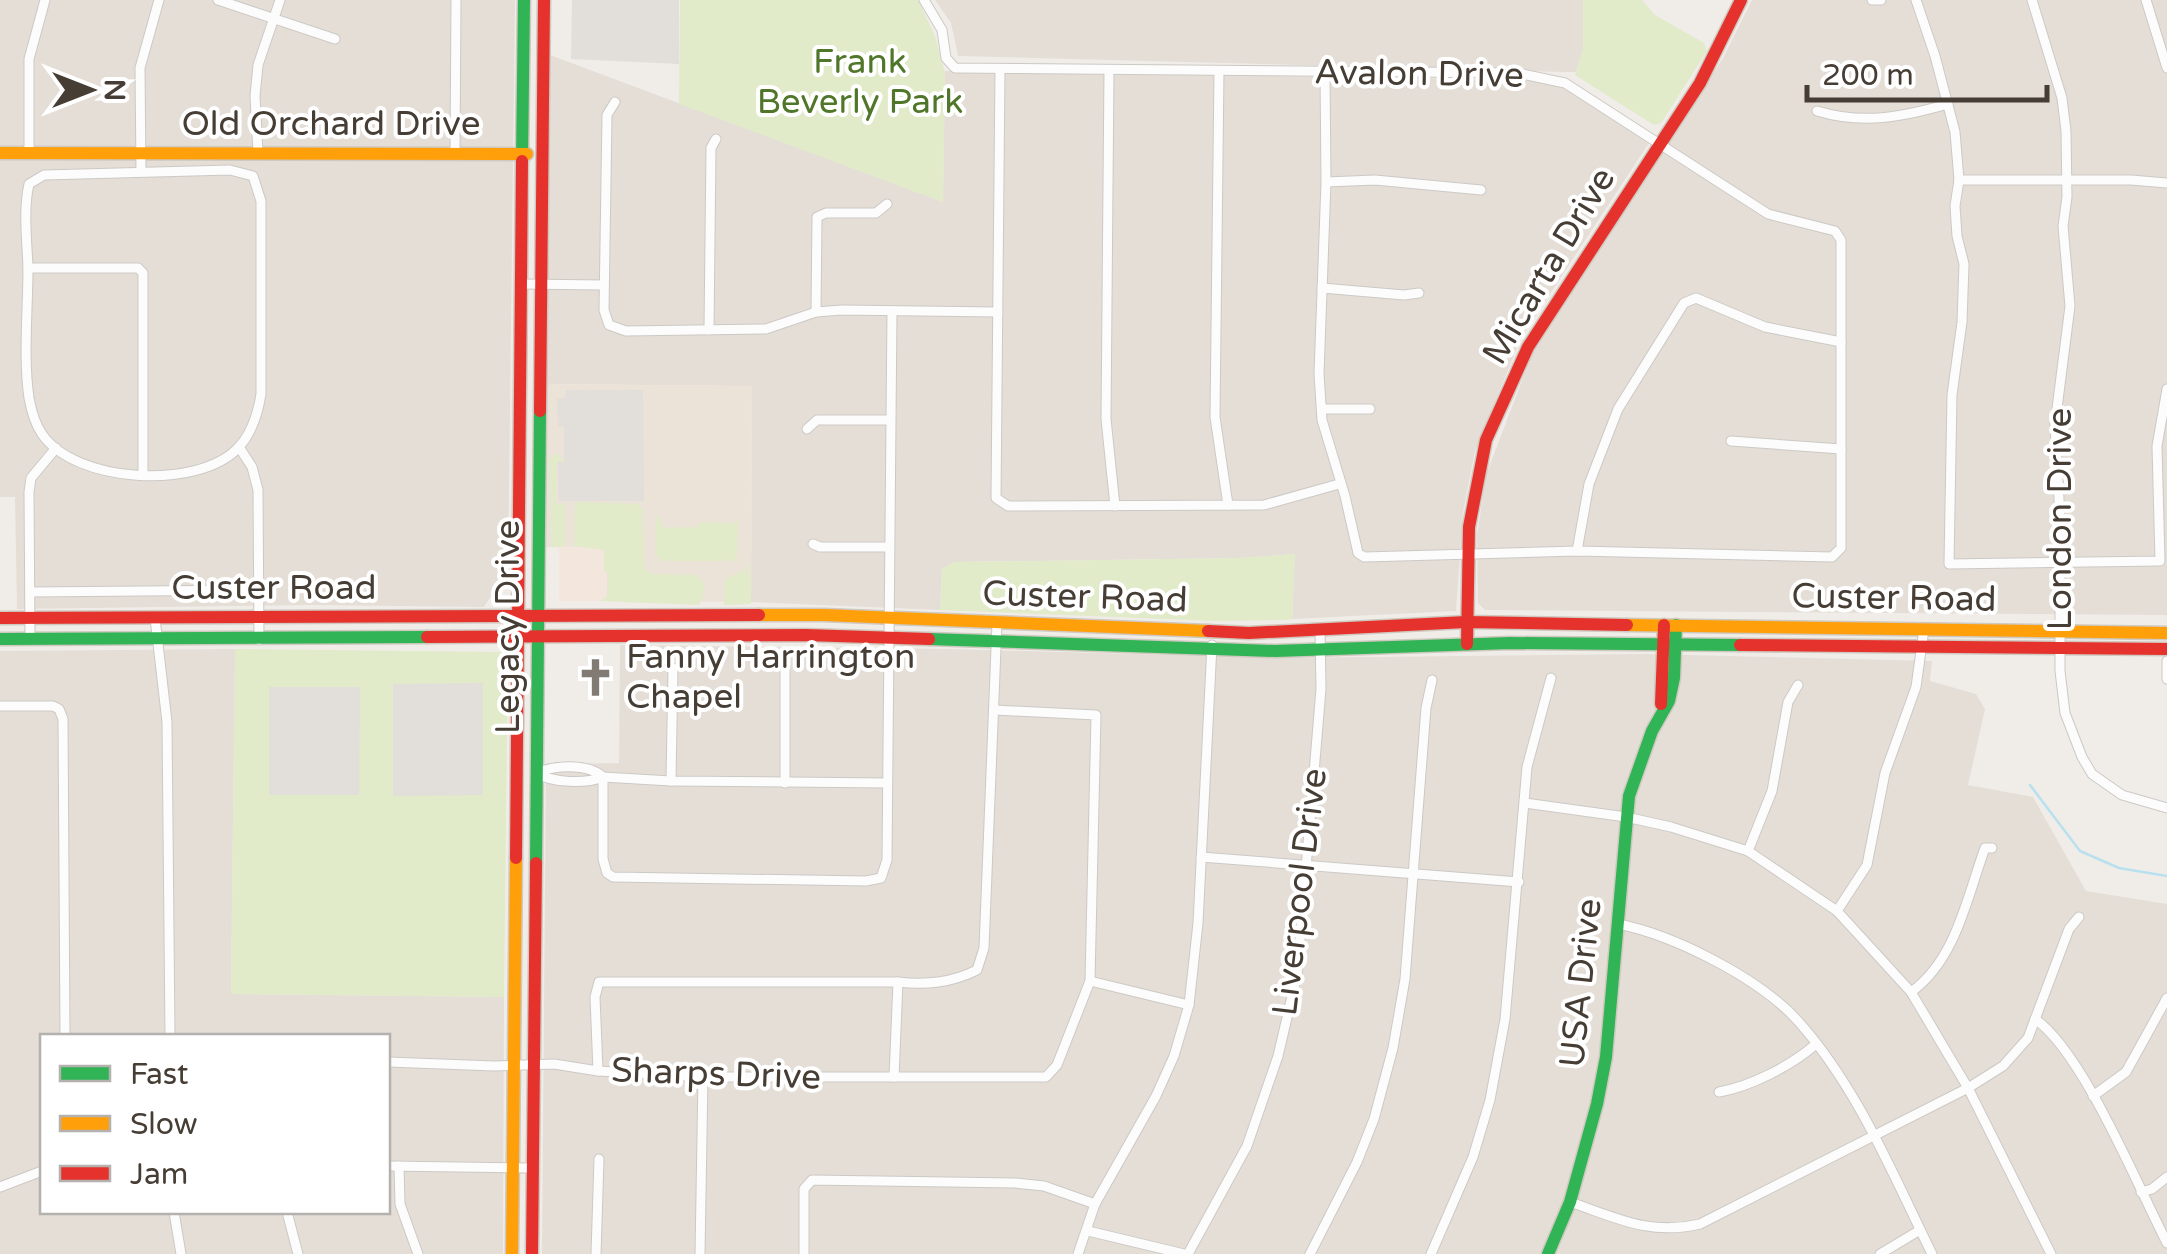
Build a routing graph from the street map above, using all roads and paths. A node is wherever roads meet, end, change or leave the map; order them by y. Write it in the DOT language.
graph roads {
  1 [pos="45,0"];
  2 [pos="159,0"];
  3 [pos="218,0"];
  4 [pos="280,0"];
  5 [pos="456,0"];
  6 [pos="524,0"];
  7 [pos="544,0"];
  8 [pos="924,0"];
  9 [pos="1741,0"];
  10 [pos="1872,0"];
  11 [pos="1881,0"];
  12 [pos="1916,0"];
  13 [pos="2032,0"];
  14 [pos="2146,0"];
  15 [pos="274,19"];
  16 [pos="335,39"];
  17 [pos="2167,68"];
  18 [pos="1000,69"];
  19 [pos="1109,70"];
  20 [pos="1219,71"];
  21 [pos="1325,72"];
  22 [pos="615,102"];
  23 [pos="1948,104"];
  24 [pos="1817,111"];
  25 [pos="716,139"];
  26 [pos="1660,142"];
  27 [pos="0,153"];
  28 [pos="29,153"];
  29 [pos="140,153"];
  30 [pos="258,153"];
  31 [pos="455,154"];
  32 [pos="522,154"];
  33 [pos="542,154"];
  34 [pos="142,171"];
  35 [pos="1959,180"];
  36 [pos="2068,180"];
  37 [pos="1326,182"];
  38 [pos="2167,183"];
  39 [pos="1482,190"];
  40 [pos="887,204"];
  41 [pos="28,268"];
  42 [pos="521,284"];
  43 [pos="540,284"];
  44 [pos="604,285"];
  45 [pos="1322,288"];
  46 [pos="1419,293"];
  47 [pos="816,312"];
  48 [pos="892,312"];
  49 [pos="998,312"];
  50 [pos="708,330"];
  51 [pos="1840,342"];
  52 [pos="2167,389"];
  53 [pos="1322,409"];
  54 [pos="1370,409"];
  55 [pos="890,420"];
  56 [pos="807,429"];
  57 [pos="1731,441"];
  58 [pos="239,447"];
  59 [pos="518,447"];
  60 [pos="539,447"];
  61 [pos="56,448"];
  62 [pos="1840,449"];
  63 [pos="143,473"];
  64 [pos="1339,484"];
  65 [pos="1228,505"];
  66 [pos="1115,506"];
  67 [pos="813,544"];
  68 [pos="890,547"];
  69 [pos="1577,551"];
  70 [pos="1466,553"];
  71 [pos="2061,563"];
  72 [pos="258,590"];
  73 [pos="30,592"];
  74 [pos="713,616"];
  75 [pos="30,617"];
  76 [pos="537,617"];
  77 [pos="0,618"];
  78 [pos="155,618"];
  79 [pos="380,618"];
  80 [pos="518,618"];
  81 [pos="259,619"];
  82 [pos="888,620"];
  83 [pos="1466,622"];
  84 [pos="997,624"];
  85 [pos="1670,625"];
  86 [pos="1320,630"];
  87 [pos="1924,630"];
  88 [pos="2061,631"];
  89 [pos="1212,632"];
  90 [pos="2167,633"];
  91 [pos="518,636"];
  92 [pos="536,636"];
  93 [pos="713,636"];
  94 [pos="888,636"];
  95 [pos="380,637"];
  96 [pos="0,639"];
  97 [pos="30,640"];
  98 [pos="259,640"];
  99 [pos="157,641"];
  100 [pos="996,644"];
  101 [pos="1467,644"];
  102 [pos="1670,644"];
  103 [pos="1923,648"];
  104 [pos="2060,648"];
  105 [pos="2167,649"];
  106 [pos="1212,650"];
  107 [pos="1322,651"];
  108 [pos="2167,661"];
  109 [pos="785,662"];
  110 [pos="674,668"];
  111 [pos="1551,678"];
  112 [pos="2167,679"];
  113 [pos="1432,680"];
  114 [pos="1798,685"];
  115 [pos="0,706"];
  116 [pos="995,710"];
  117 [pos="516,772"];
  118 [pos="536,773"];
  119 [pos="603,777"];
  120 [pos="672,782"];
  121 [pos="785,783"];
  122 [pos="886,784"];
  123 [pos="1524,803"];
  124 [pos="2167,808"];
  125 [pos="1626,817"];
  126 [pos="1992,848"];
  127 [pos="1748,851"];
  128 [pos="1201,856"];
  129 [pos="1307,865"];
  130 [pos="1412,874"];
  131 [pos="1518,882"];
  132 [pos="1836,911"];
  133 [pos="2079,917"];
  134 [pos="1618,924"];
  135 [pos="1090,981"];
  136 [pos="898,982"];
  137 [pos="1911,992"];
  138 [pos="2167,998"];
  139 [pos="1189,1004"];
  140 [pos="2035,1019"];
  141 [pos="65,1034"];
  142 [pos="170,1034"];
  143 [pos="1815,1045"];
  144 [pos="390,1062"];
  145 [pos="514,1066"];
  146 [pos="534,1066"];
  147 [pos="598,1071"];
  148 [pos="703,1077"];
  149 [pos="894,1077"];
  150 [pos="1968,1088"];
  151 [pos="1720,1092"];
  152 [pos="2093,1096"];
  153 [pos="1874,1137"];
  154 [pos="598,1159"];
  155 [pos="393,1166"];
  156 [pos="532,1168"];
  157 [pos="513,1169"];
  158 [pos="40,1172"];
  159 [pos="2167,1176"];
  160 [pos="0,1187"];
  161 [pos="2141,1192"];
  162 [pos="1570,1202"];
  163 [pos="1095,1204"];
  164 [pos="174,1214"];
  165 [pos="288,1214"];
  166 [pos="1920,1230"];
  167 [pos="1088,1231"];
  168 [pos="2167,1243"];
  169 [pos="181,1254"];
  170 [pos="298,1254"];
  171 [pos="418,1254"];
  172 [pos="512,1254"];
  173 [pos="532,1254"];
  174 [pos="596,1254"];
  175 [pos="700,1254"];
  176 [pos="804,1254"];
  177 [pos="1078,1254"];
  178 [pos="1186,1254"];
  179 [pos="1310,1254"];
  180 [pos="1431,1254"];
  181 [pos="1548,1254"];
  182 [pos="1880,1254"];
  183 [pos="1932,1254"];
  184 [pos="2051,1254"];
  1 -- 28 [label="street"];
  2 -- 29 [label="street"];
  3 -- 15 [label="street"];
  4 -- 15 [label="street"];
  5 -- 31 [label="street"];
  6 -- 32 [label="main road, Legacy Drive"];
  7 -- 33 [label="main road, Legacy Drive"];
  8 -- 18 [label="street, Avalon Drive"];
  9 -- 26 [label="main road, Micarta Drive"];
  10 -- 11 [label="street"];
  12 -- 23 [label="street"];
  13 -- 36 [label="street, London Drive"];
  14 -- 17 [label="street"];
  15 -- 16 [label="street"];
  15 -- 30 [label="street"];
  18 -- 19 [label="street, Avalon Drive"];
  18 -- 49 [label="street"];
  19 -- 20 [label="street, Avalon Drive"];
  19 -- 66 [label="street"];
  20 -- 21 [label="street, Avalon Drive"];
  20 -- 65 [label="street"];
  21 -- 26 [label="street, Avalon Drive"];
  21 -- 37 [label="street"];
  22 -- 44 [label="street"];
  23 -- 24 [label="street"];
  23 -- 35 [label="street"];
  25 -- 50 [label="street"];
  26 -- 51 [label="street, Avalon Drive"];
  26 -- 70 [label="main road, Micarta Drive"];
  27 -- 28 [label="main road, Old Orchard Drive"];
  28 -- 29 [label="main road, Old Orchard Drive"];
  29 -- 30 [label="main road, Old Orchard Drive"];
  29 -- 34 [label="street"];
  30 -- 31 [label="main road, Old Orchard Drive"];
  31 -- 32 [label="main road, Old Orchard Drive"];
  32 -- 33 [label="main road, Old Orchard Drive"];
  32 -- 42 [label="main road, Legacy Drive"];
  33 -- 43 [label="main road, Legacy Drive"];
  34 -- 41 [label="street"];
  34 -- 58 [label="street"];
  35 -- 36 [label="street"];
  35 -- 71 [label="street"];
  36 -- 38 [label="street"];
  36 -- 71 [label="street, London Drive"];
  37 -- 39 [label="street"];
  37 -- 45 [label="street"];
  40 -- 47 [label="street"];
  41 -- 61 [label="street"];
  41 -- 63 [label="street"];
  42 -- 43 [label="street"];
  42 -- 59 [label="main road, Legacy Drive"];
  43 -- 44 [label="street"];
  43 -- 60 [label="main road, Legacy Drive"];
  44 -- 50 [label="street"];
  45 -- 46 [label="street"];
  45 -- 53 [label="street"];
  47 -- 48 [label="street"];
  47 -- 50 [label="street"];
  48 -- 49 [label="street"];
  48 -- 55 [label="street"];
  49 -- 66 [label="street"];
  51 -- 62 [label="street"];
  51 -- 69 [label="street"];
  52 -- 71 [label="street"];
  53 -- 54 [label="street"];
  53 -- 64 [label="street"];
  55 -- 56 [label="street"];
  55 -- 68 [label="street"];
  57 -- 62 [label="street"];
  58 -- 63 [label="street"];
  58 -- 72 [label="street"];
  59 -- 60 [label="main road"];
  59 -- 80 [label="main road, Legacy Drive"];
  60 -- 76 [label="main road, Legacy Drive"];
  61 -- 63 [label="street"];
  61 -- 73 [label="street"];
  62 -- 69 [label="street"];
  64 -- 65 [label="street"];
  64 -- 70 [label="street"];
  65 -- 66 [label="street"];
  67 -- 68 [label="street"];
  68 -- 82 [label="street"];
  69 -- 70 [label="street"];
  70 -- 83 [label="main road, Micarta Drive"];
  71 -- 88 [label="street, London Drive"];
  72 -- 73 [label="street"];
  72 -- 81 [label="street"];
  73 -- 75 [label="street"];
  74 -- 76 [label="main road, Custer Road"];
  74 -- 82 [label="main road, Custer Road"];
  74 -- 93 [label="main road"];
  75 -- 77 [label="main road, Custer Road"];
  75 -- 78 [label="main road, Custer Road"];
  75 -- 97 [label="street"];
  76 -- 80 [label="main road, Custer Road"];
  76 -- 92 [label="main road, Legacy Drive"];
  78 -- 81 [label="main road, Custer Road"];
  78 -- 99 [label="street"];
  79 -- 80 [label="main road, Custer Road"];
  79 -- 81 [label="main road, Custer Road"];
  79 -- 95 [label="main road"];
  80 -- 91 [label="main road, Legacy Drive"];
  81 -- 98 [label="street"];
  82 -- 84 [label="main road, Custer Road"];
  82 -- 94 [label="street"];
  83 -- 85 [label="main road, Custer Road"];
  83 -- 86 [label="main road, Custer Road"];
  83 -- 101 [label="main road, Micarta Drive"];
  84 -- 89 [label="main road, Custer Road"];
  84 -- 100 [label="street"];
  85 -- 87 [label="main road, Custer Road"];
  85 -- 102 [label="main road, USA Drive"];
  86 -- 89 [label="main road, Custer Road"];
  86 -- 107 [label="street, Liverpool Drive"];
  87 -- 88 [label="main road, Custer Road"];
  87 -- 103 [label="street"];
  88 -- 90 [label="main road, Custer Road"];
  88 -- 104 [label="street, London Drive"];
  89 -- 106 [label="street"];
  91 -- 92 [label="main road, Custer Road"];
  91 -- 95 [label="main road, Custer Road"];
  91 -- 117 [label="main road, Legacy Drive"];
  92 -- 93 [label="main road, Custer Road"];
  92 -- 118 [label="main road, Legacy Drive"];
  93 -- 94 [label="main road, Custer Road"];
  94 -- 100 [label="main road, Custer Road"];
  94 -- 122 [label="street"];
  95 -- 98 [label="main road, Custer Road"];
  96 -- 97 [label="main road, Custer Road"];
  97 -- 99 [label="main road, Custer Road"];
  98 -- 99 [label="main road, Custer Road"];
  99 -- 142 [label="street"];
  100 -- 106 [label="main road, Custer Road"];
  100 -- 116 [label="street"];
  101 -- 102 [label="main road, Custer Road"];
  101 -- 107 [label="main road, Custer Road"];
  102 -- 103 [label="main road, Custer Road"];
  102 -- 125 [label="main road, USA Drive"];
  103 -- 104 [label="main road, Custer Road"];
  103 -- 132 [label="street"];
  104 -- 105 [label="main road, Custer Road"];
  104 -- 124 [label="street, London Drive"];
  106 -- 107 [label="main road, Custer Road"];
  106 -- 128 [label="street"];
  107 -- 129 [label="street, Liverpool Drive"];
  108 -- 112 [label="street"];
  109 -- 121 [label="street"];
  110 -- 120 [label="street"];
  111 -- 123 [label="street"];
  113 -- 130 [label="street"];
  114 -- 127 [label="street"];
  115 -- 141 [label="street"];
  116 -- 135 [label="street"];
  116 -- 136 [label="street"];
  117 -- 118 [label="main road"];
  117 -- 145 [label="main road, Legacy Drive"];
  118 -- 119 [label="street"];
  118 -- 146 [label="main road, Legacy Drive"];
  119 -- 120 [label="street"];
  119 -- 122 [label="street"];
  120 -- 121 [label="street"];
  121 -- 122 [label="street"];
  123 -- 125 [label="street"];
  123 -- 131 [label="street"];
  125 -- 127 [label="street"];
  125 -- 134 [label="main road, USA Drive"];
  126 -- 137 [label="street"];
  127 -- 132 [label="street"];
  128 -- 129 [label="street"];
  128 -- 139 [label="street"];
  129 -- 130 [label="street"];
  129 -- 178 [label="street, Liverpool Drive"];
  130 -- 131 [label="street"];
  130 -- 179 [label="street"];
  131 -- 180 [label="street"];
  132 -- 137 [label="street"];
  133 -- 140 [label="street"];
  134 -- 143 [label="street"];
  134 -- 162 [label="main road, USA Drive"];
  135 -- 139 [label="street"];
  135 -- 149 [label="street, Sharps Drive"];
  136 -- 147 [label="street"];
  136 -- 149 [label="street"];
  137 -- 150 [label="street"];
  138 -- 152 [label="street"];
  139 -- 163 [label="street"];
  140 -- 150 [label="street"];
  140 -- 152 [label="street"];
  143 -- 151 [label="street"];
  143 -- 153 [label="street"];
  144 -- 145 [label="street, Sharps Drive"];
  145 -- 146 [label="street, Sharps Drive"];
  145 -- 157 [label="main road, Legacy Drive"];
  146 -- 147 [label="street, Sharps Drive"];
  146 -- 156 [label="main road, Legacy Drive"];
  147 -- 148 [label="street, Sharps Drive"];
  148 -- 149 [label="street, Sharps Drive"];
  148 -- 175 [label="street"];
  150 -- 153 [label="street"];
  150 -- 184 [label="street"];
  152 -- 161 [label="street"];
  153 -- 162 [label="street"];
  153 -- 166 [label="street"];
  154 -- 174 [label="street"];
  155 -- 157 [label="street"];
  155 -- 171 [label="street"];
  156 -- 157 [label="street"];
  156 -- 173 [label="main road, Legacy Drive"];
  157 -- 172 [label="main road, Legacy Drive"];
  158 -- 160 [label="street"];
  159 -- 161 [label="street"];
  161 -- 168 [label="street"];
  162 -- 181 [label="main road, USA Drive"];
  163 -- 167 [label="street"];
  163 -- 176 [label="street"];
  164 -- 169 [label="street"];
  165 -- 170 [label="street"];
  166 -- 182 [label="street"];
  166 -- 183 [label="street"];
  167 -- 177 [label="street"];
  167 -- 178 [label="street"];
}
